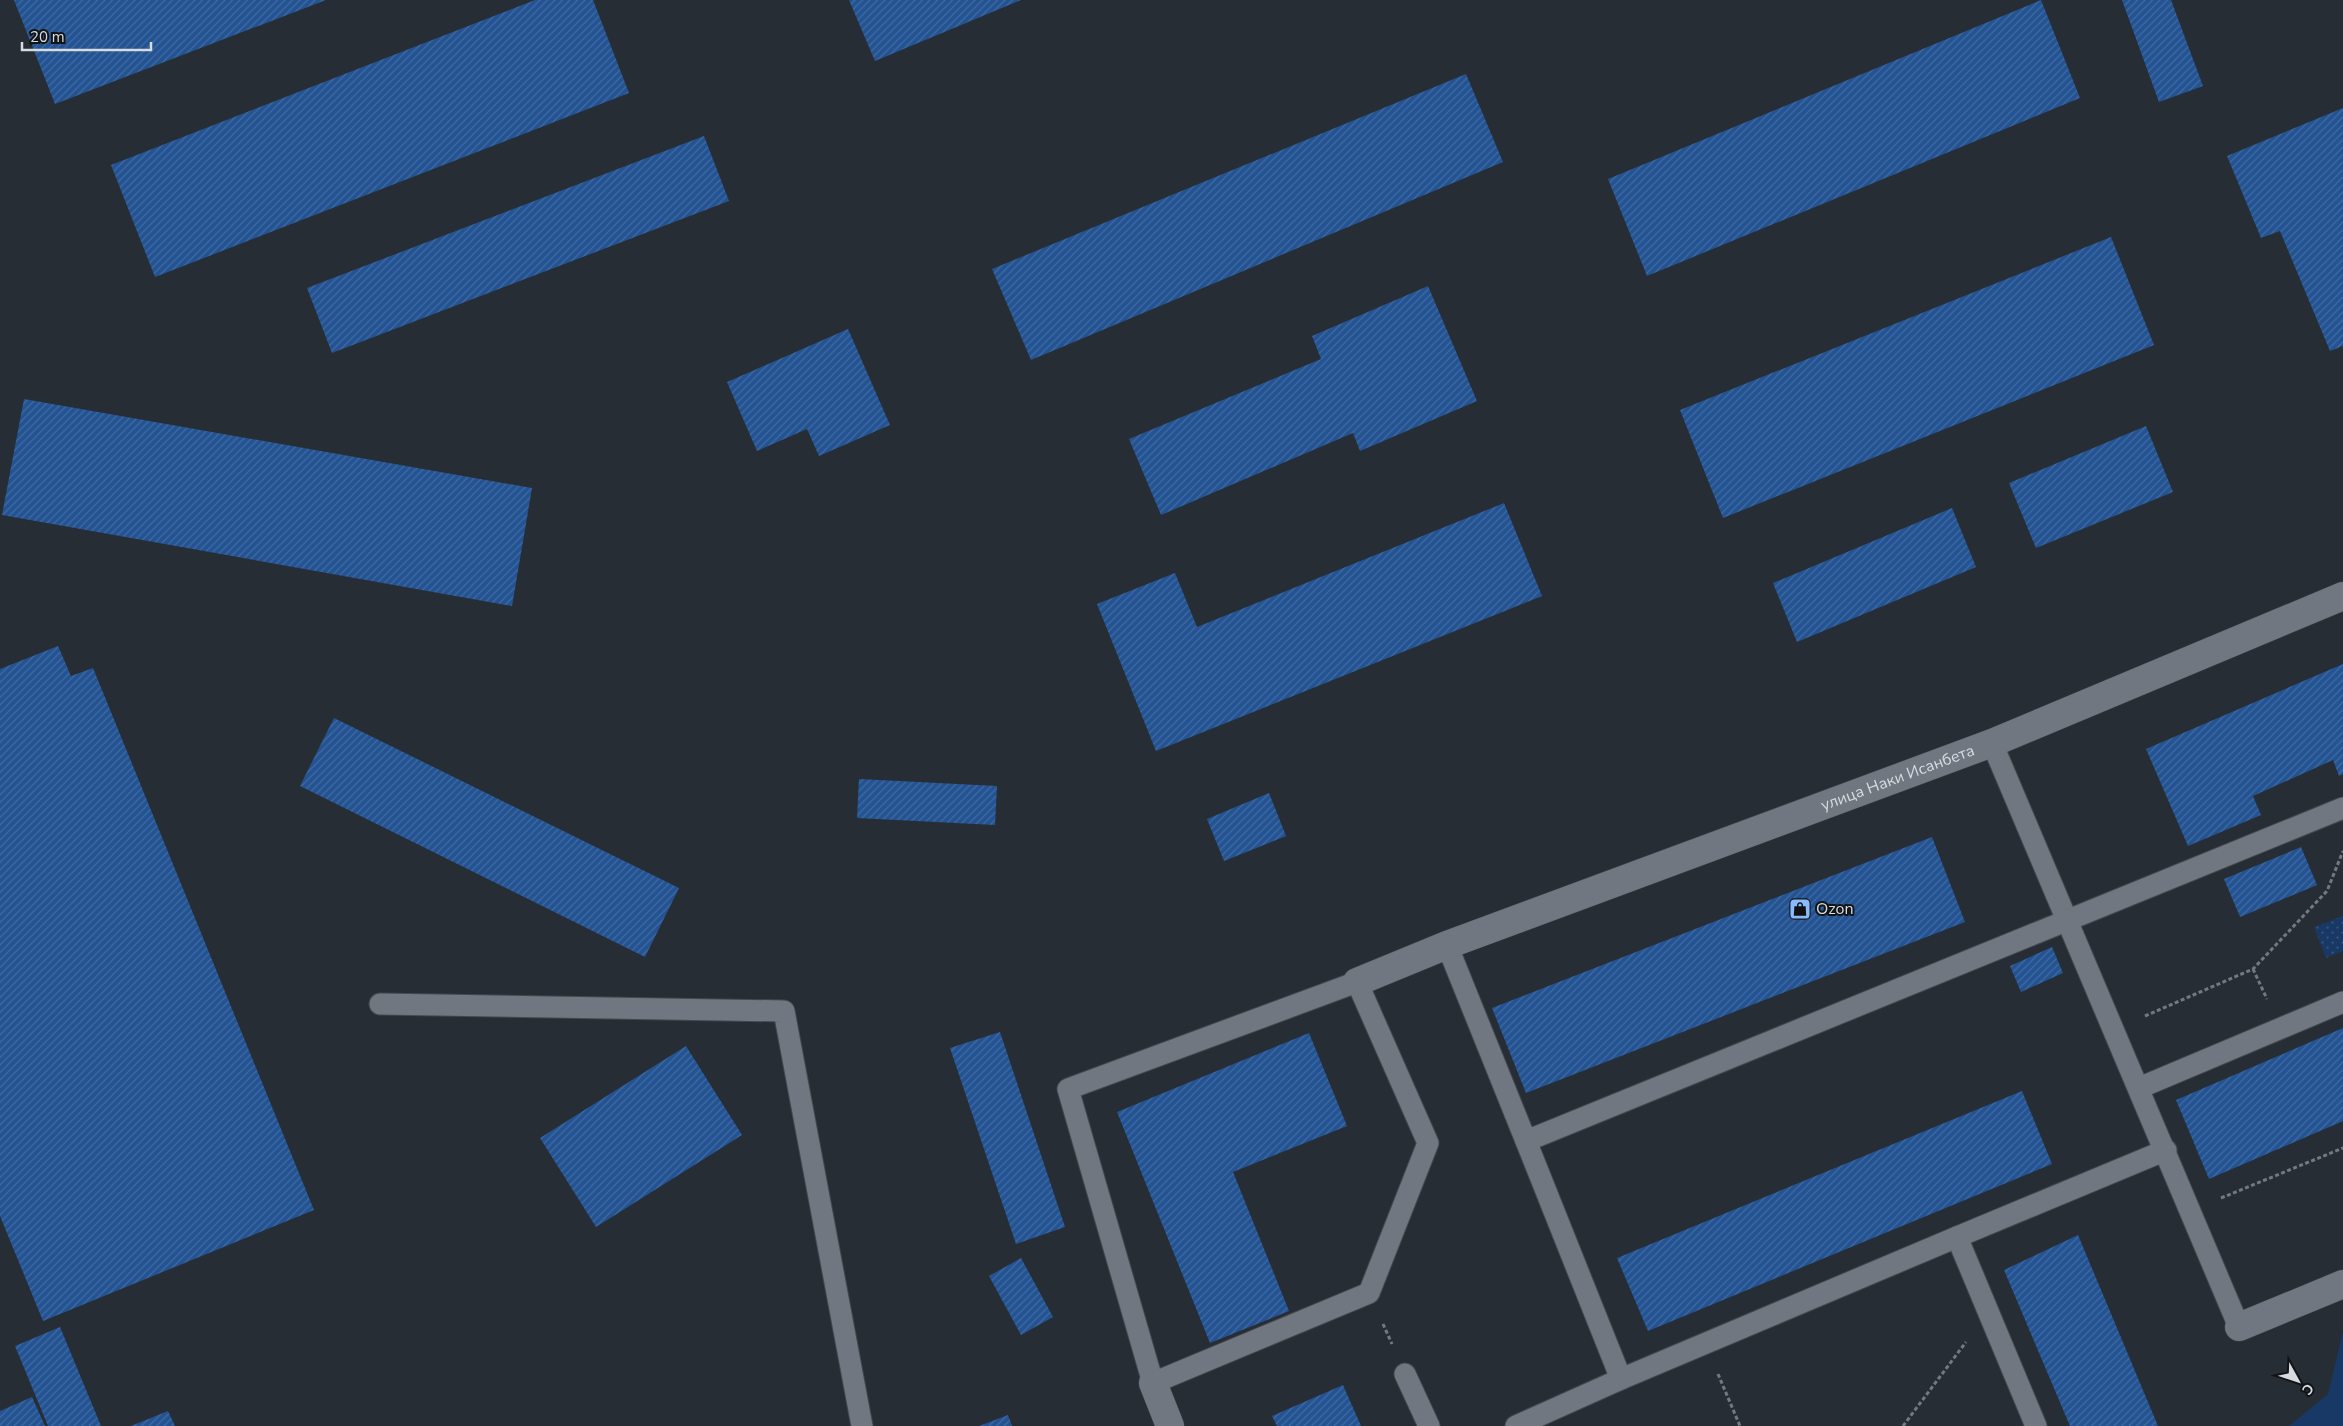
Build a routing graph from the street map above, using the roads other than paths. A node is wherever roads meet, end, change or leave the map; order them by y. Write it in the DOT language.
graph roads {
  1 [pos="2343,596"];
  2 [pos="1992,743"];
  3 [pos="2343,808"];
  4 [pos="2068,922"];
  5 [pos="1447,945"];
  6 [pos="1357,982"];
  7 [pos="2343,1002"];
  8 [pos="380,1004"];
  9 [pos="2139,1088"];
  10 [pos="1526,1141"];
  11 [pos="2166,1150"];
  12 [pos="1957,1237"];
  13 [pos="2343,1284"];
  14 [pos="2239,1328"];
  15 [pos="1405,1374"];
  16 [pos="1621,1379"];
  17 [pos="1153,1383"];
  18 [pos="862,1426"];
  19 [pos="1170,1426"];
  20 [pos="1429,1426"];
  21 [pos="1516,1426"];
  22 [pos="2036,1426"];
  1 -- 2 [label="street, улица Наки Исанбета"];
  2 -- 4 [label="lane"];
  2 -- 5 [label="street, улица Наки Исанбета"];
  3 -- 4 [label="lane"];
  4 -- 9 [label="lane"];
  4 -- 10 [label="lane"];
  5 -- 6 [label="street, улица Наки Исанбета"];
  5 -- 10 [label="lane"];
  6 -- 17 [label="lane"];
  6 -- 17 [label="lane"];
  7 -- 9 [label="lane"];
  8 -- 18 [label="lane"];
  9 -- 11 [label="lane"];
  10 -- 16 [label="lane"];
  11 -- 12 [label="lane"];
  11 -- 14 [label="lane"];
  12 -- 16 [label="lane"];
  12 -- 22 [label="lane"];
  13 -- 14 [label="street"];
  15 -- 20 [label="lane"];
  16 -- 21 [label="lane"];
  17 -- 19 [label="street"];
}
